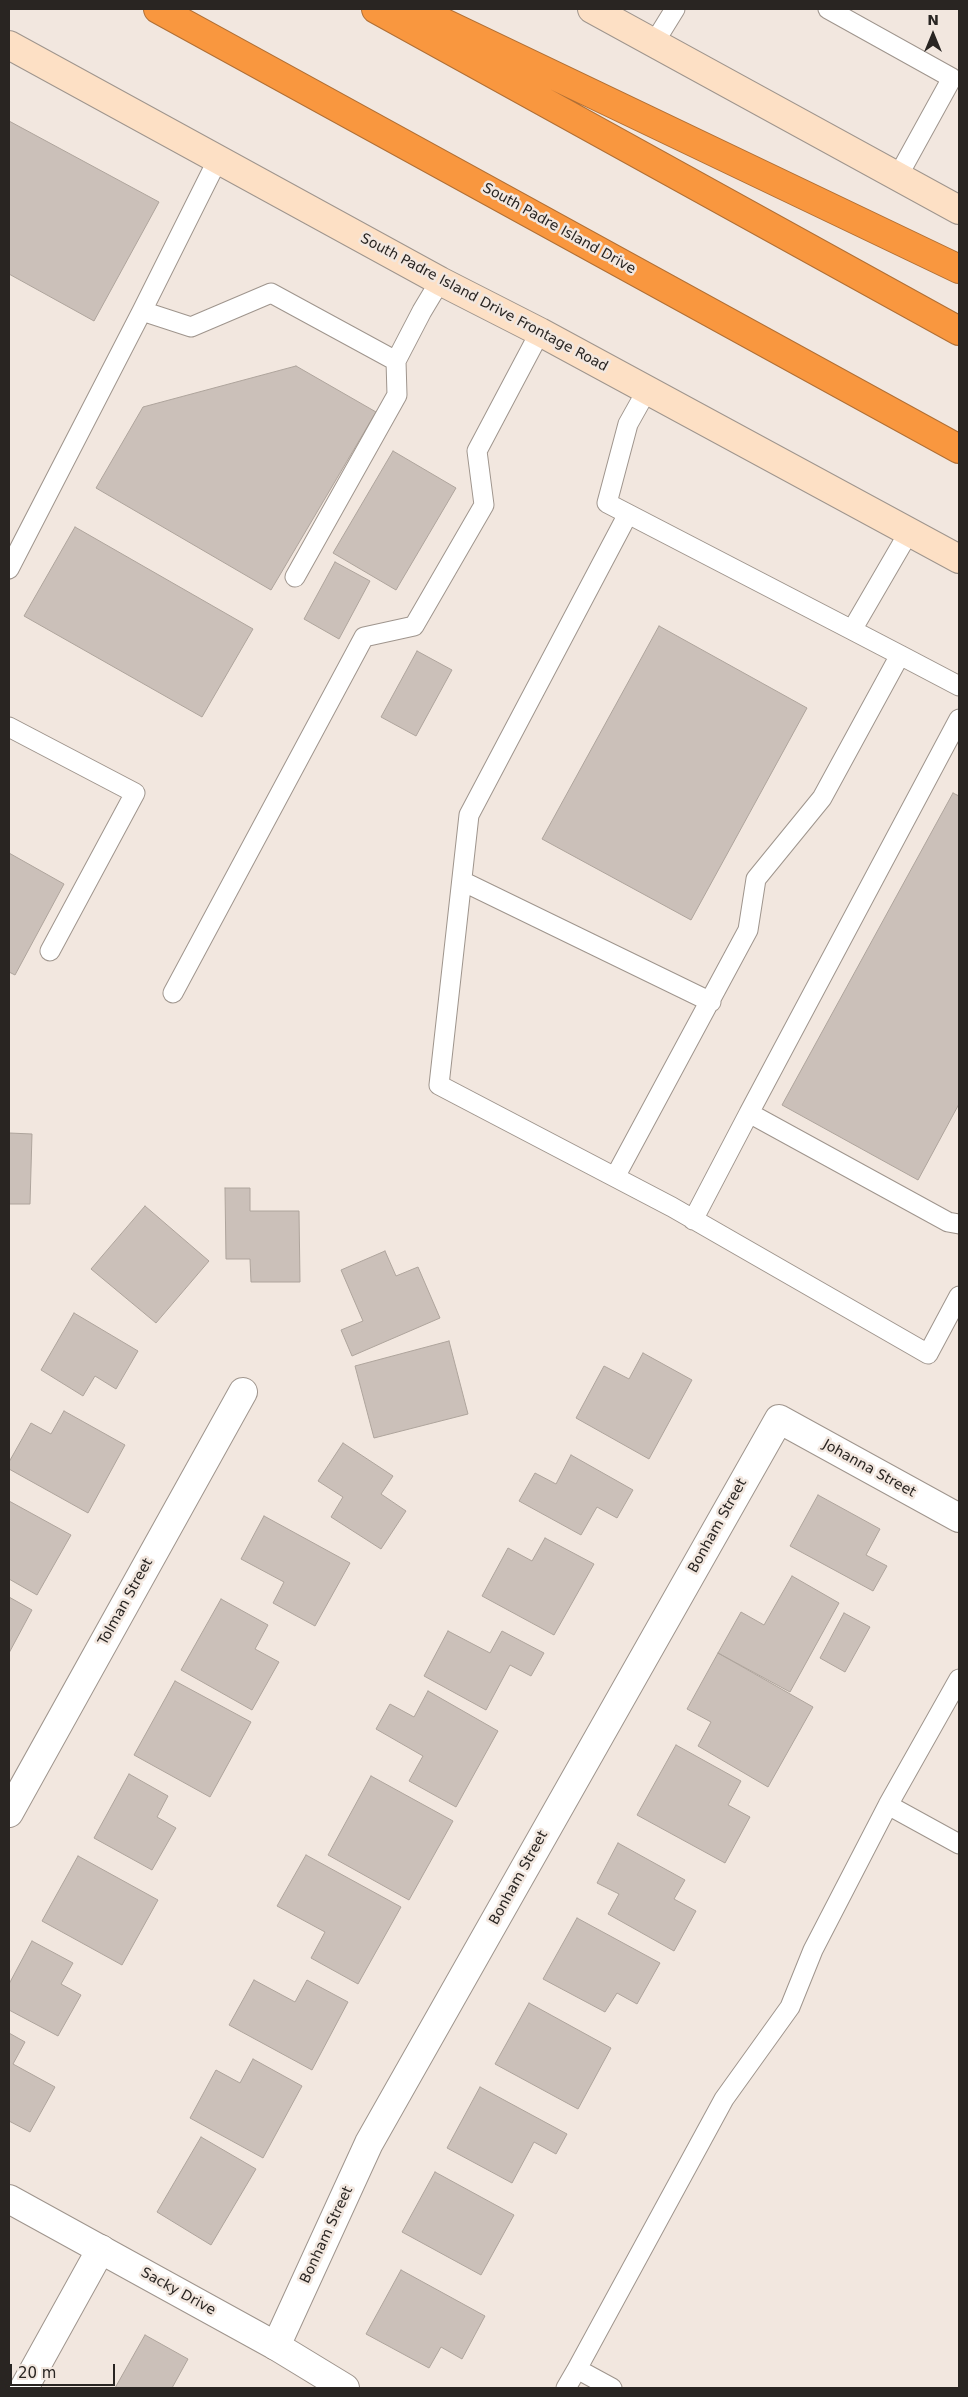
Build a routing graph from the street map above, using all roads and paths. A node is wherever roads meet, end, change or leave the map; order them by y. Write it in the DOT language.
graph roads {
  1 [pos="158,9"];
  2 [pos="376,9"];
  3 [pos="415,9"];
  4 [pos="592,9"];
  5 [pos="675,9"];
  6 [pos="828,9"];
  7 [pos="654,43"];
  8 [pos="9,45"];
  9 [pos="957,75"];
  10 [pos="218,159"];
  11 [pos="898,176"];
  12 [pos="959,210"];
  13 [pos="959,270"];
  14 [pos="440,281"];
  15 [pos="142,311"];
  16 [pos="959,331"];
  17 [pos="540,332"];
  18 [pos="396,361"];
  19 [pos="647,390"];
  20 [pos="959,449"];
  21 [pos="628,514"];
  22 [pos="909,532"];
  23 [pos="959,559"];
  24 [pos="9,569"];
  25 [pos="295,577"];
  26 [pos="852,630"];
  27 [pos="900,656"];
  28 [pos="959,686"];
  29 [pos="959,719"];
  30 [pos="9,727"];
  31 [pos="462,881"];
  32 [pos="50,951"];
  33 [pos="173,993"];
  34 [pos="710,1002"];
  35 [pos="748,1113"];
  36 [pos="615,1177"];
  37 [pos="693,1220"];
  38 [pos="959,1224"];
  39 [pos="959,1296"];
  40 [pos="243,1392"];
  41 [pos="779,1419"];
  42 [pos="959,1518"];
  43 [pos="959,1679"];
  44 [pos="888,1806"];
  45 [pos="9,1813"];
  46 [pos="959,1844"];
  47 [pos="9,2199"];
  48 [pos="101,2249"];
  49 [pos="276,2346"];
  50 [pos="577,2369"];
  51 [pos="24,2388"];
  52 [pos="346,2388"];
  53 [pos="566,2388"];
  54 [pos="612,2388"];
  1 -- 20 [label="highway, South Padre Island Drive"];
  2 -- 16 [label="highway"];
  3 -- 13 [label="highway"];
  4 -- 7 [label="main road"];
  5 -- 7 [label="lane"];
  6 -- 9 [label="lane"];
  7 -- 11 [label="main road"];
  8 -- 10 [label="main road, South Padre Island Drive Frontage Road"];
  9 -- 11 [label="lane"];
  10 -- 14 [label="main road, South Padre Island Drive Frontage Road"];
  10 -- 15 [label="lane"];
  11 -- 12 [label="main road"];
  14 -- 17 [label="main road, South Padre Island Drive Frontage Road"];
  14 -- 18 [label="lane"];
  15 -- 18 [label="lane"];
  15 -- 24 [label="lane"];
  17 -- 19 [label="main road, South Padre Island Drive Frontage Road"];
  17 -- 33 [label="lane"];
  18 -- 25 [label="lane"];
  19 -- 21 [label="lane"];
  19 -- 22 [label="main road, South Padre Island Drive Frontage Road"];
  21 -- 26 [label="lane"];
  21 -- 31 [label="lane"];
  22 -- 23 [label="main road, South Padre Island Drive Frontage Road"];
  22 -- 26 [label="lane"];
  26 -- 27 [label="lane"];
  27 -- 28 [label="lane"];
  27 -- 34 [label="lane"];
  29 -- 35 [label="lane"];
  30 -- 32 [label="lane"];
  31 -- 34 [label="lane"];
  31 -- 36 [label="lane"];
  34 -- 36 [label="lane"];
  35 -- 37 [label="lane"];
  35 -- 38 [label="lane"];
  36 -- 37 [label="lane"];
  37 -- 39 [label="lane"];
  40 -- 45 [label="street, Tolman Street"];
  41 -- 42 [label="street, Johanna Street"];
  41 -- 49 [label="street, Bonham Street"];
  43 -- 44 [label="lane"];
  44 -- 46 [label="lane"];
  44 -- 50 [label="lane"];
  47 -- 48 [label="street, Sacky Drive"];
  48 -- 49 [label="street, Sacky Drive"];
  48 -- 51 [label="street"];
  49 -- 52 [label="street, Sacky Drive"];
  50 -- 53 [label="lane"];
  50 -- 54 [label="lane"];
}
